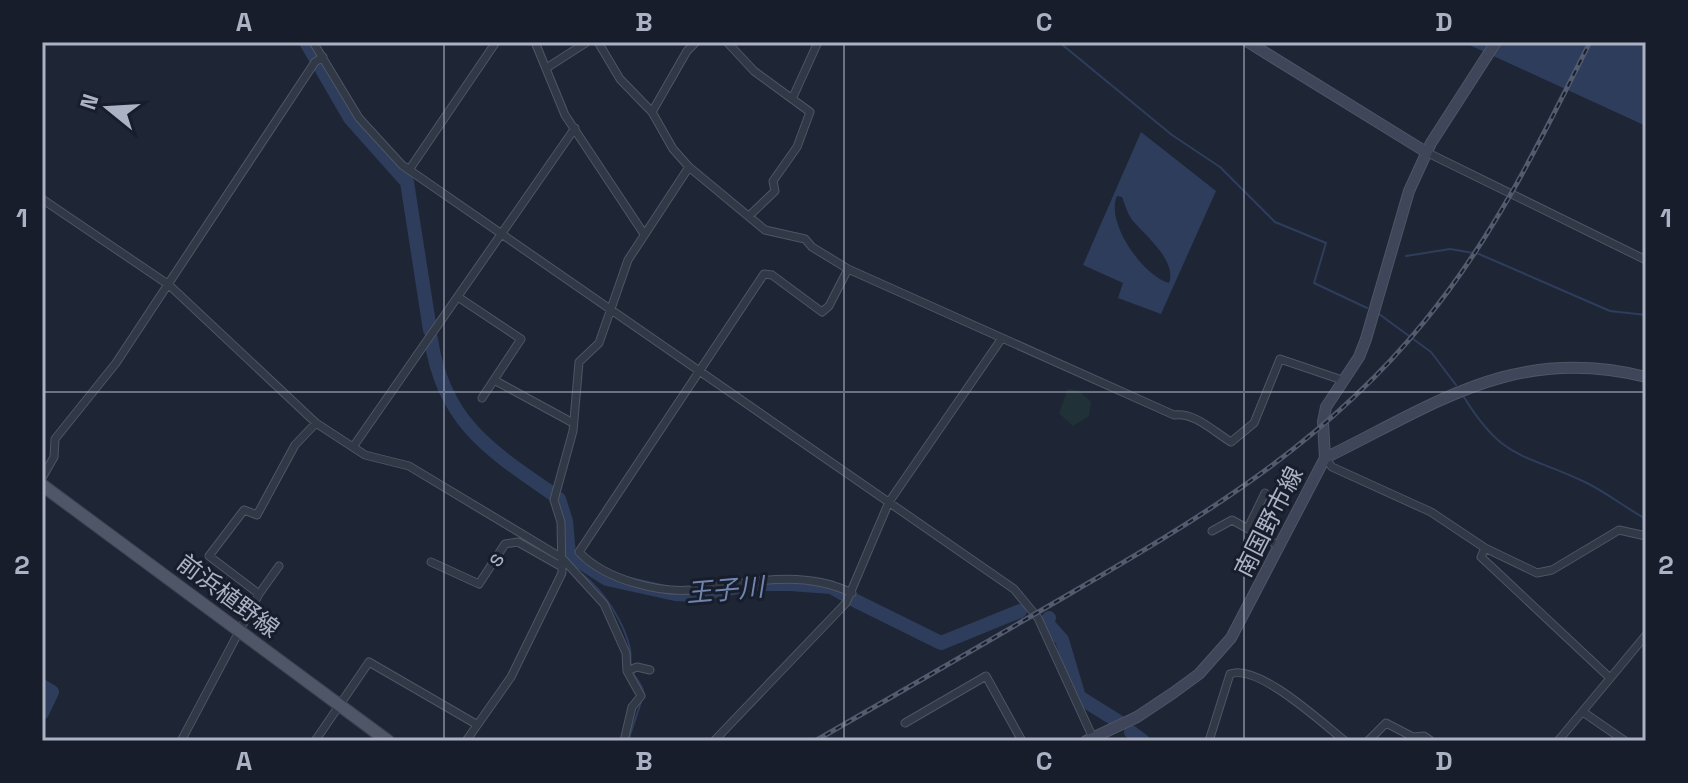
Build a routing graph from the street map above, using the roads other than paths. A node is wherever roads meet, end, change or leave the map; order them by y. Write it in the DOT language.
graph roads {
  1 [pos="324,42"];
  2 [pos="496,42"];
  3 [pos="535,42"];
  4 [pos="589,42"];
  5 [pos="598,42"];
  6 [pos="696,42"];
  7 [pos="727,42"];
  8 [pos="818,42"];
  9 [pos="1248,42"];
  10 [pos="1496,42"];
  11 [pos="317,54"];
  12 [pos="548,67"];
  13 [pos="793,97"];
  14 [pos="652,112"];
  15 [pos="575,128"];
  16 [pos="1429,148"];
  17 [pos="689,167"];
  18 [pos="409,170"];
  19 [pos="42,199"];
  20 [pos="749,216"];
  21 [pos="500,234"];
  22 [pos="644,234"];
  23 [pos="1646,260"];
  24 [pos="848,269"];
  25 [pos="169,285"];
  26 [pos="458,297"];
  27 [pos="609,311"];
  28 [pos="1002,338"];
  29 [pos="697,370"];
  30 [pos="1646,377"];
  31 [pos="494,380"];
  32 [pos="1342,380"];
  33 [pos="482,398"];
  34 [pos="316,423"];
  35 [pos="573,423"];
  36 [pos="353,447"];
  37 [pos="1325,458"];
  38 [pos="42,478"];
  39 [pos="42,485"];
  40 [pos="1265,493"];
  41 [pos="889,502"];
  42 [pos="1248,528"];
  43 [pos="1212,531"];
  44 [pos="1646,536"];
  45 [pos="1279,546"];
  46 [pos="1485,548"];
  47 [pos="579,552"];
  48 [pos="562,555"];
  49 [pos="431,562"];
  50 [pos="279,566"];
  51 [pos="562,567"];
  52 [pos="852,593"];
  53 [pos="259,594"];
  54 [pos="238,631"];
  55 [pos="1646,635"];
  56 [pos="650,670"];
  57 [pos="627,671"];
  58 [pos="1609,677"];
  59 [pos="338,704"];
  60 [pos="1583,712"];
  61 [pos="905,723"];
  62 [pos="476,724"];
  63 [pos="1089,739"];
  64 [pos="181,741"];
  65 [pos="315,741"];
  66 [pos="388,741"];
  67 [pos="466,741"];
  68 [pos="624,741"];
  69 [pos="714,741"];
  70 [pos="1022,741"];
  71 [pos="1209,741"];
  72 [pos="1345,741"];
  73 [pos="1368,741"];
  74 [pos="1431,741"];
  75 [pos="1558,741"];
  76 [pos="1625,741"];
  1 -- 11 [label="street"];
  2 -- 18 [label="street"];
  3 -- 12 [label="street"];
  4 -- 5 [label="street"];
  4 -- 12 [label="street"];
  5 -- 14 [label="street"];
  6 -- 14 [label="street"];
  7 -- 13 [label="street"];
  8 -- 13 [label="street"];
  9 -- 16 [label="main road"];
  10 -- 16 [label="main road, 南国野市線"];
  11 -- 18 [label="street"];
  11 -- 25 [label="street"];
  12 -- 15 [label="street"];
  13 -- 20 [label="street"];
  14 -- 17 [label="street"];
  15 -- 21 [label="street"];
  15 -- 22 [label="street"];
  16 -- 23 [label="street"];
  16 -- 32 [label="main road, 南国野市線"];
  17 -- 20 [label="street"];
  17 -- 22 [label="street"];
  18 -- 21 [label="street"];
  19 -- 25 [label="street"];
  20 -- 24 [label="street"];
  21 -- 26 [label="street"];
  21 -- 27 [label="street"];
  22 -- 27 [label="street"];
  24 -- 28 [label="street"];
  24 -- 29 [label="street"];
  25 -- 34 [label="street"];
  25 -- 38 [label="street"];
  26 -- 31 [label="street"];
  26 -- 36 [label="street"];
  27 -- 29 [label="street"];
  27 -- 35 [label="street"];
  28 -- 32 [label="street"];
  28 -- 41 [label="street"];
  29 -- 41 [label="street"];
  29 -- 47 [label="street"];
  30 -- 37 [label="main road"];
  31 -- 33 [label="street"];
  31 -- 35 [label="street"];
  32 -- 37 [label="main road, 南国野市線"];
  34 -- 36 [label="street"];
  34 -- 53 [label="street"];
  35 -- 48 [label="street"];
  36 -- 48 [label="street"];
  37 -- 45 [label="main road, 南国野市線"];
  37 -- 46 [label="street"];
  39 -- 54 [label="main road, 前浜植野線"];
  40 -- 42 [label="street"];
  41 -- 52 [label="street"];
  41 -- 63 [label="street"];
  42 -- 43 [label="street"];
  42 -- 45 [label="street"];
  44 -- 46 [label="street"];
  45 -- 63 [label="main road, 南国野市線"];
  46 -- 58 [label="street"];
  47 -- 48 [label="street"];
  47 -- 52 [label="street"];
  48 -- 51 [label="street"];
  48 -- 57 [label="street"];
  49 -- 51 [label="street, s"];
  50 -- 53 [label="street"];
  51 -- 62 [label="street"];
  52 -- 69 [label="street"];
  53 -- 54 [label="street"];
  54 -- 59 [label="main road, 前浜植野線"];
  54 -- 64 [label="street"];
  55 -- 58 [label="street"];
  56 -- 57 [label="street"];
  57 -- 68 [label="street"];
  58 -- 60 [label="street"];
  59 -- 62 [label="street"];
  59 -- 65 [label="street"];
  59 -- 66 [label="main road, 前浜植野線"];
  60 -- 75 [label="street"];
  60 -- 76 [label="street"];
  61 -- 70 [label="street"];
  62 -- 67 [label="street"];
  71 -- 72 [label="street"];
  73 -- 74 [label="street"];
}
